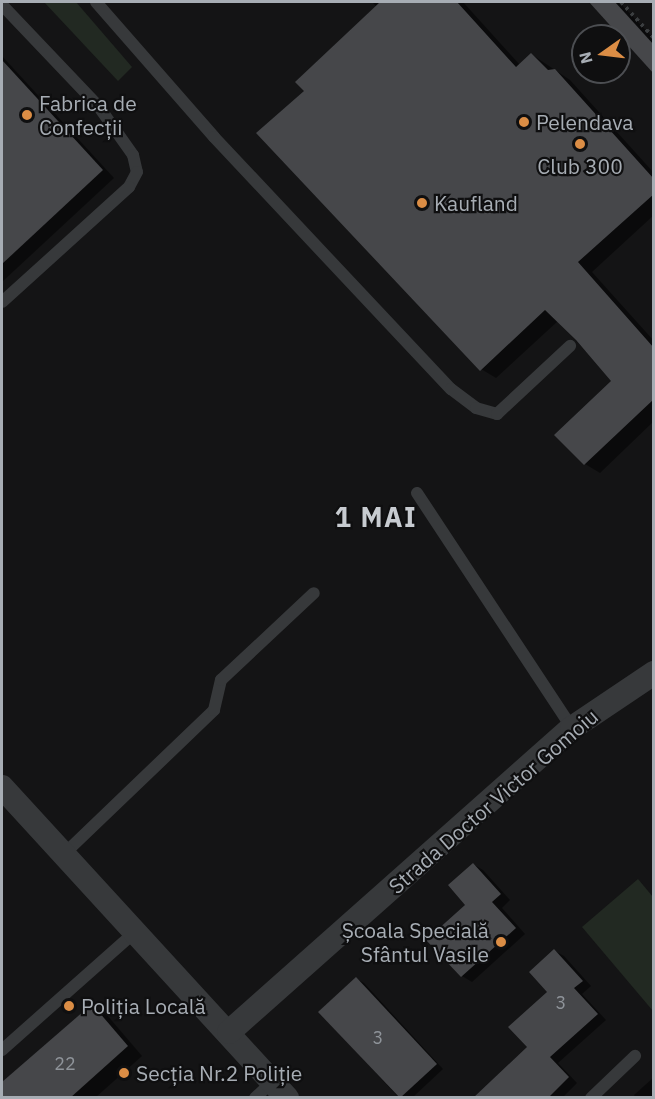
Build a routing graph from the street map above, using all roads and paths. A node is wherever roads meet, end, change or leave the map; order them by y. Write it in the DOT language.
graph roads {
  1 [pos="96,2"];
  2 [pos="621,2"];
  3 [pos="2,5"];
  4 [pos="654,38"];
  5 [pos="2,302"];
  6 [pos="570,346"];
  7 [pos="417,493"];
  8 [pos="314,593"];
  9 [pos="654,673"];
  10 [pos="572,728"];
  11 [pos="2,787"];
  12 [pos="64,854"];
  13 [pos="136,931"];
  14 [pos="229,1032"];
  15 [pos="2,1050"];
  16 [pos="635,1056"];
  17 [pos="280,1089"];
  18 [pos="255,1098"];
  19 [pos="591,1098"];
  1 -- 6 [label="lane"];
  2 -- 4 [label="path"];
  3 -- 5 [label="lane"];
  7 -- 10 [label="lane"];
  8 -- 12 [label="lane"];
  9 -- 10 [label="street, Strada Doctor Victor Gomoiu"];
  10 -- 14 [label="street, Strada Doctor Victor Gomoiu"];
  11 -- 12 [label="street"];
  12 -- 13 [label="street"];
  13 -- 14 [label="street"];
  13 -- 15 [label="lane"];
  14 -- 17 [label="street"];
  16 -- 19 [label="lane"];
  17 -- 18 [label="lane"];
}
